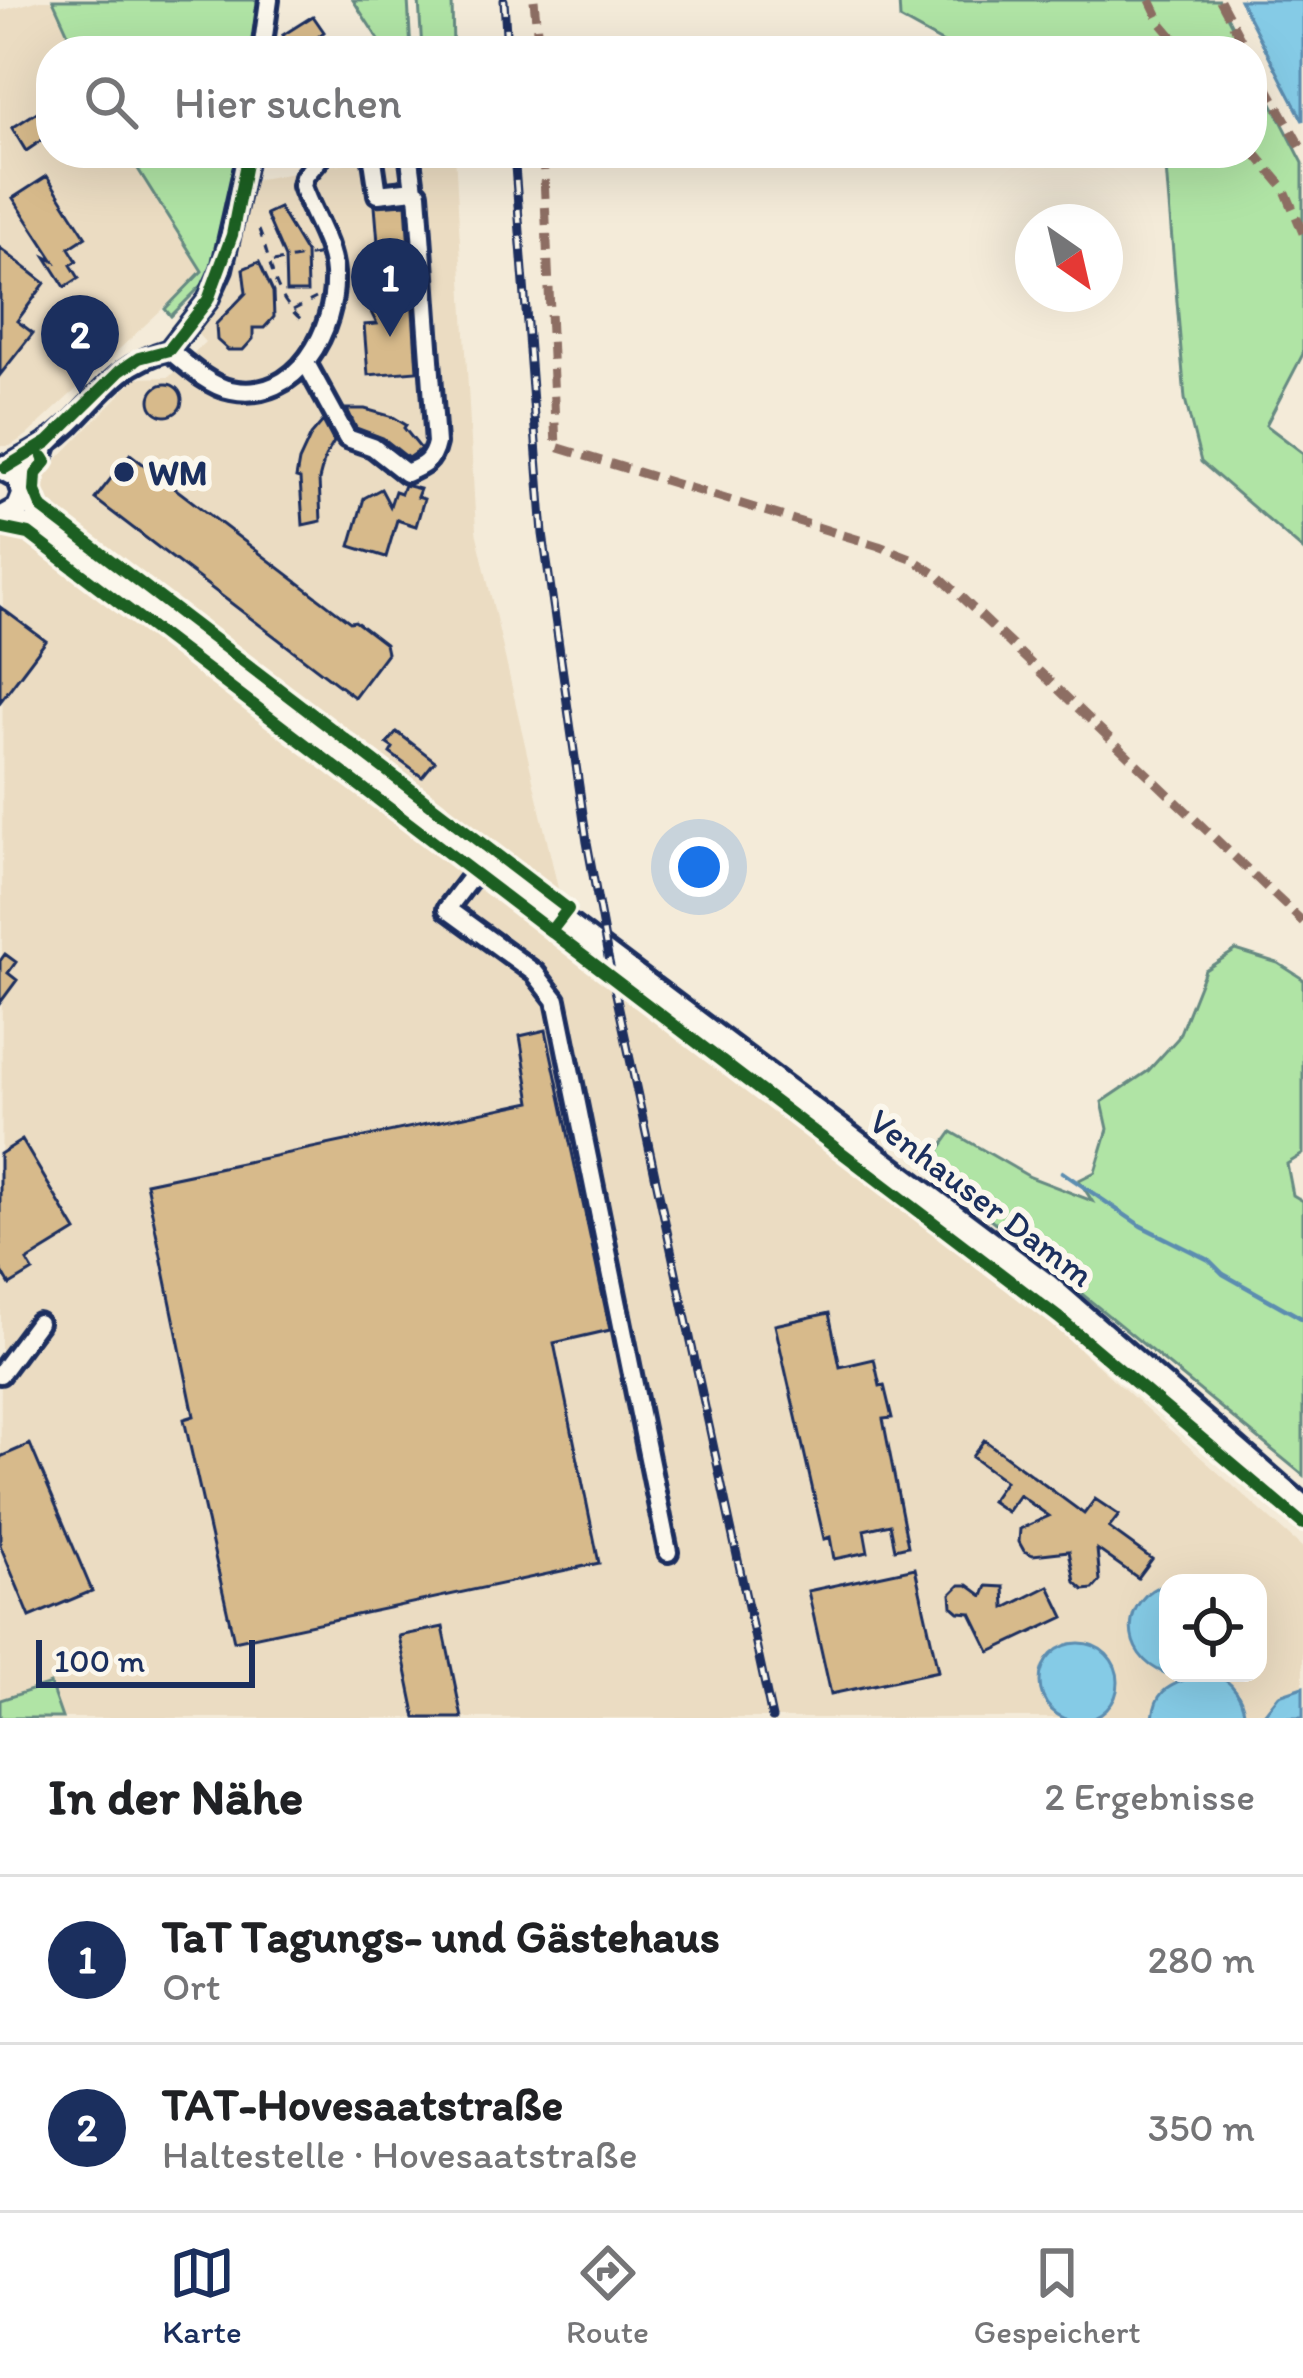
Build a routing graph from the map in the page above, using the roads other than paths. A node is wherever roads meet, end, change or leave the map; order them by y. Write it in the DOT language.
graph roads {
  1 [pos="269,0"];
  2 [pos="264,36"];
  3 [pos="245,168"];
  4 [pos="312,168"];
  5 [pos="374,168"];
  6 [pos="411,168"];
  7 [pos="414,190"];
  8 [pos="169,350"];
  9 [pos="306,363"];
  10 [pos="48,442"];
  11 [pos="3,467"];
  12 [pos="23,489"];
  13 [pos="3,519"];
  14 [pos="58,542"];
  15 [pos="484,860"];
  16 [pos="38,1323"];
  17 [pos="0,1374"];
  18 [pos="1303,1508"];
  19 [pos="668,1552"];
  1 -- 2 [label="street"];
  3 -- 8 [label="street"];
  4 -- 9 [label="street"];
  5 -- 7 [label="street"];
  6 -- 7 [label="street"];
  7 -- 9 [label="street"];
  8 -- 9 [label="street"];
  8 -- 10 [label="street"];
  10 -- 11 [label="street"];
  10 -- 12 [label="street"];
  11 -- 12 [label="main road"];
  12 -- 13 [label="main road"];
  12 -- 14 [label="main road"];
  13 -- 14 [label="main road"];
  14 -- 15 [label="main road, Venhauser Damm"];
  15 -- 18 [label="main road, Venhauser Damm"];
  15 -- 19 [label="street"];
  16 -- 17 [label="street"];
}
